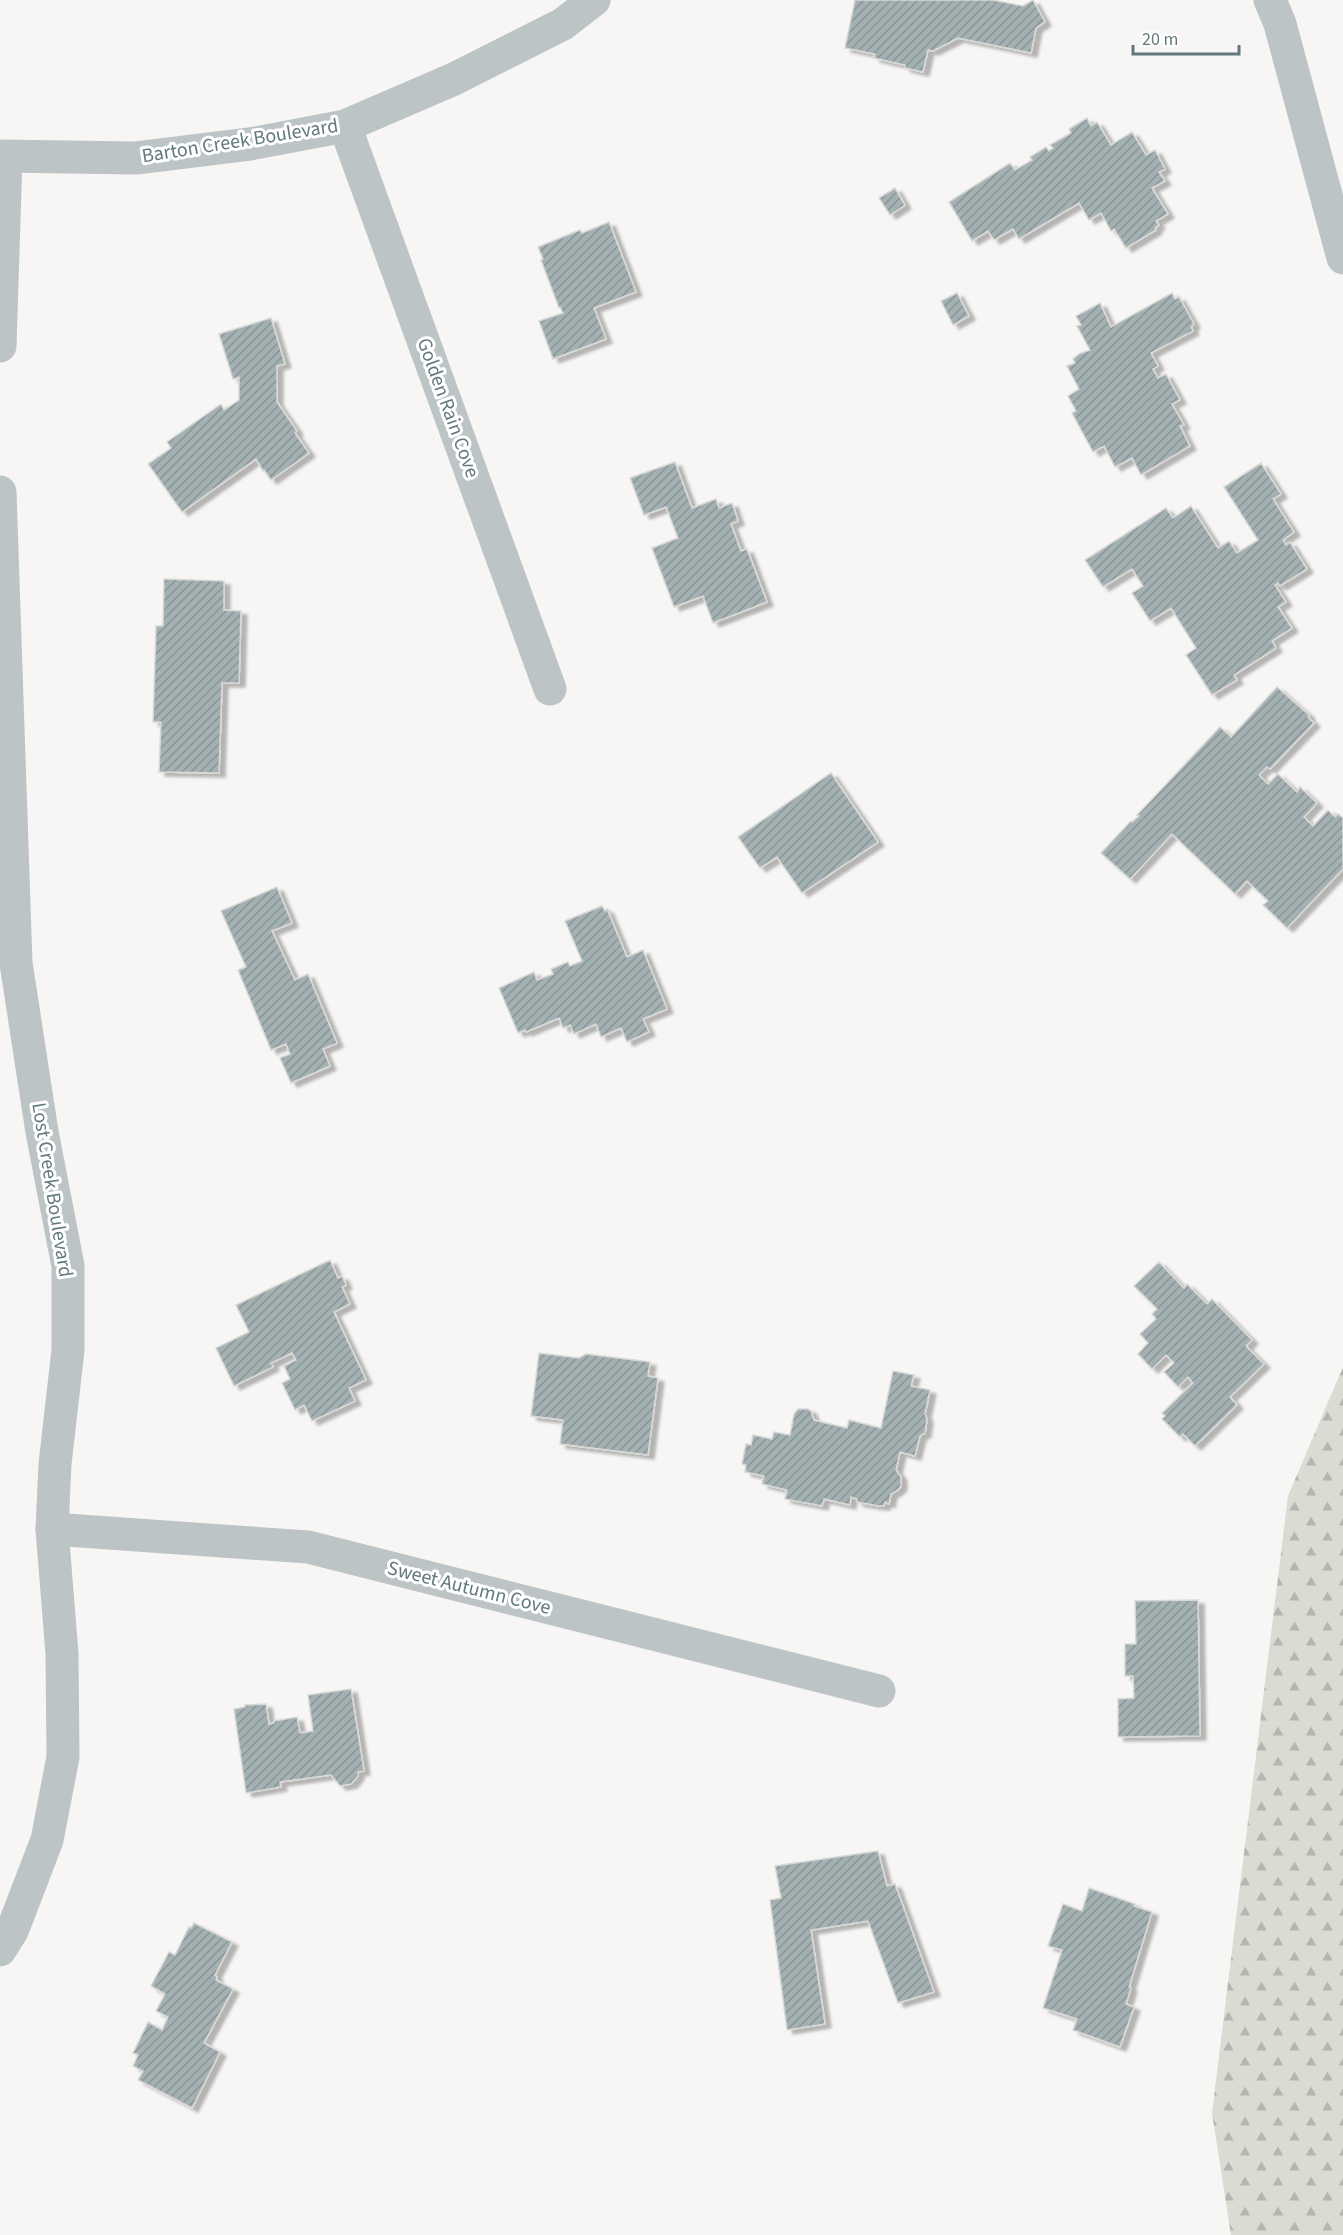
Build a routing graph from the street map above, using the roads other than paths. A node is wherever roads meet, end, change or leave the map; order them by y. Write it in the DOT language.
graph roads {
  1 [pos="594,0"];
  2 [pos="1276,8"];
  3 [pos="345,126"];
  4 [pos="3,157"];
  5 [pos="1343,258"];
  6 [pos="0,346"];
  7 [pos="0,492"];
  8 [pos="550,689"];
  9 [pos="52,1529"];
  10 [pos="879,1691"];
  11 [pos="0,1950"];
  1 -- 3 [label="street, Barton Creek Boulevard"];
  2 -- 5 [label="street"];
  3 -- 4 [label="street, Barton Creek Boulevard"];
  3 -- 8 [label="street, Golden Rain Cove"];
  4 -- 6 [label="street"];
  7 -- 9 [label="street, Lost Creek Boulevard"];
  9 -- 10 [label="street, Sweet Autumn Cove"];
  9 -- 11 [label="street, Lost Creek Boulevard"];
}
